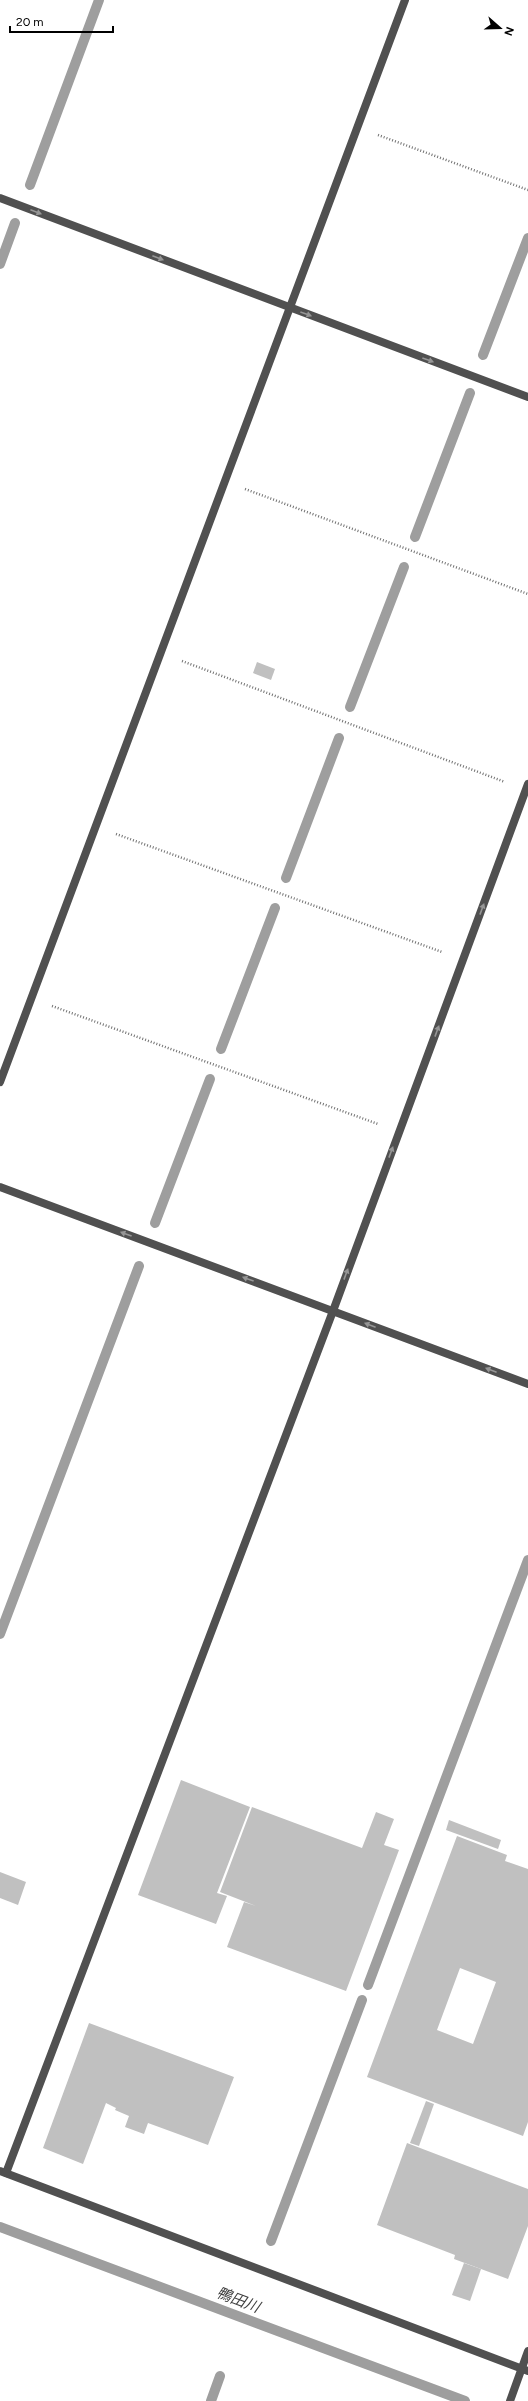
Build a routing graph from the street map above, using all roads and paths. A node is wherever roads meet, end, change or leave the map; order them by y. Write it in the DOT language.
graph roads {
  1 [pos="405,0"];
  2 [pos="358,128"];
  3 [pos="528,190"];
  4 [pos="0,198"];
  5 [pos="290,308"];
  6 [pos="528,397"];
  7 [pos="225,482"];
  8 [pos="528,594"];
  9 [pos="161,654"];
  10 [pos="527,787"];
  11 [pos="96,826"];
  12 [pos="463,960"];
  13 [pos="32,998"];
  14 [pos="0,1082"];
  15 [pos="399,1132"];
  16 [pos="0,1187"];
  17 [pos="333,1311"];
  18 [pos="528,1384"];
  19 [pos="3,2172"];
  20 [pos="528,2351"];
  21 [pos="525,2370"];
  22 [pos="510,2401"];
  1 -- 2 [label="street"];
  2 -- 3 [label="path"];
  2 -- 5 [label="street"];
  4 -- 5 [label="street, one-way"];
  5 -- 6 [label="street, one-way"];
  5 -- 7 [label="street"];
  7 -- 8 [label="path"];
  7 -- 9 [label="street"];
  9 -- 10 [label="path"];
  9 -- 11 [label="street"];
  12 -- 10 [label="street, one-way"];
  11 -- 12 [label="path"];
  11 -- 13 [label="street"];
  15 -- 12 [label="street, one-way"];
  13 -- 14 [label="street"];
  13 -- 15 [label="path"];
  17 -- 15 [label="street, one-way"];
  17 -- 16 [label="street, one-way"];
  18 -- 17 [label="street, one-way"];
  17 -- 19 [label="street"];
  19 -- 21 [label="street"];
  20 -- 21 [label="street"];
  21 -- 22 [label="street"];
}
